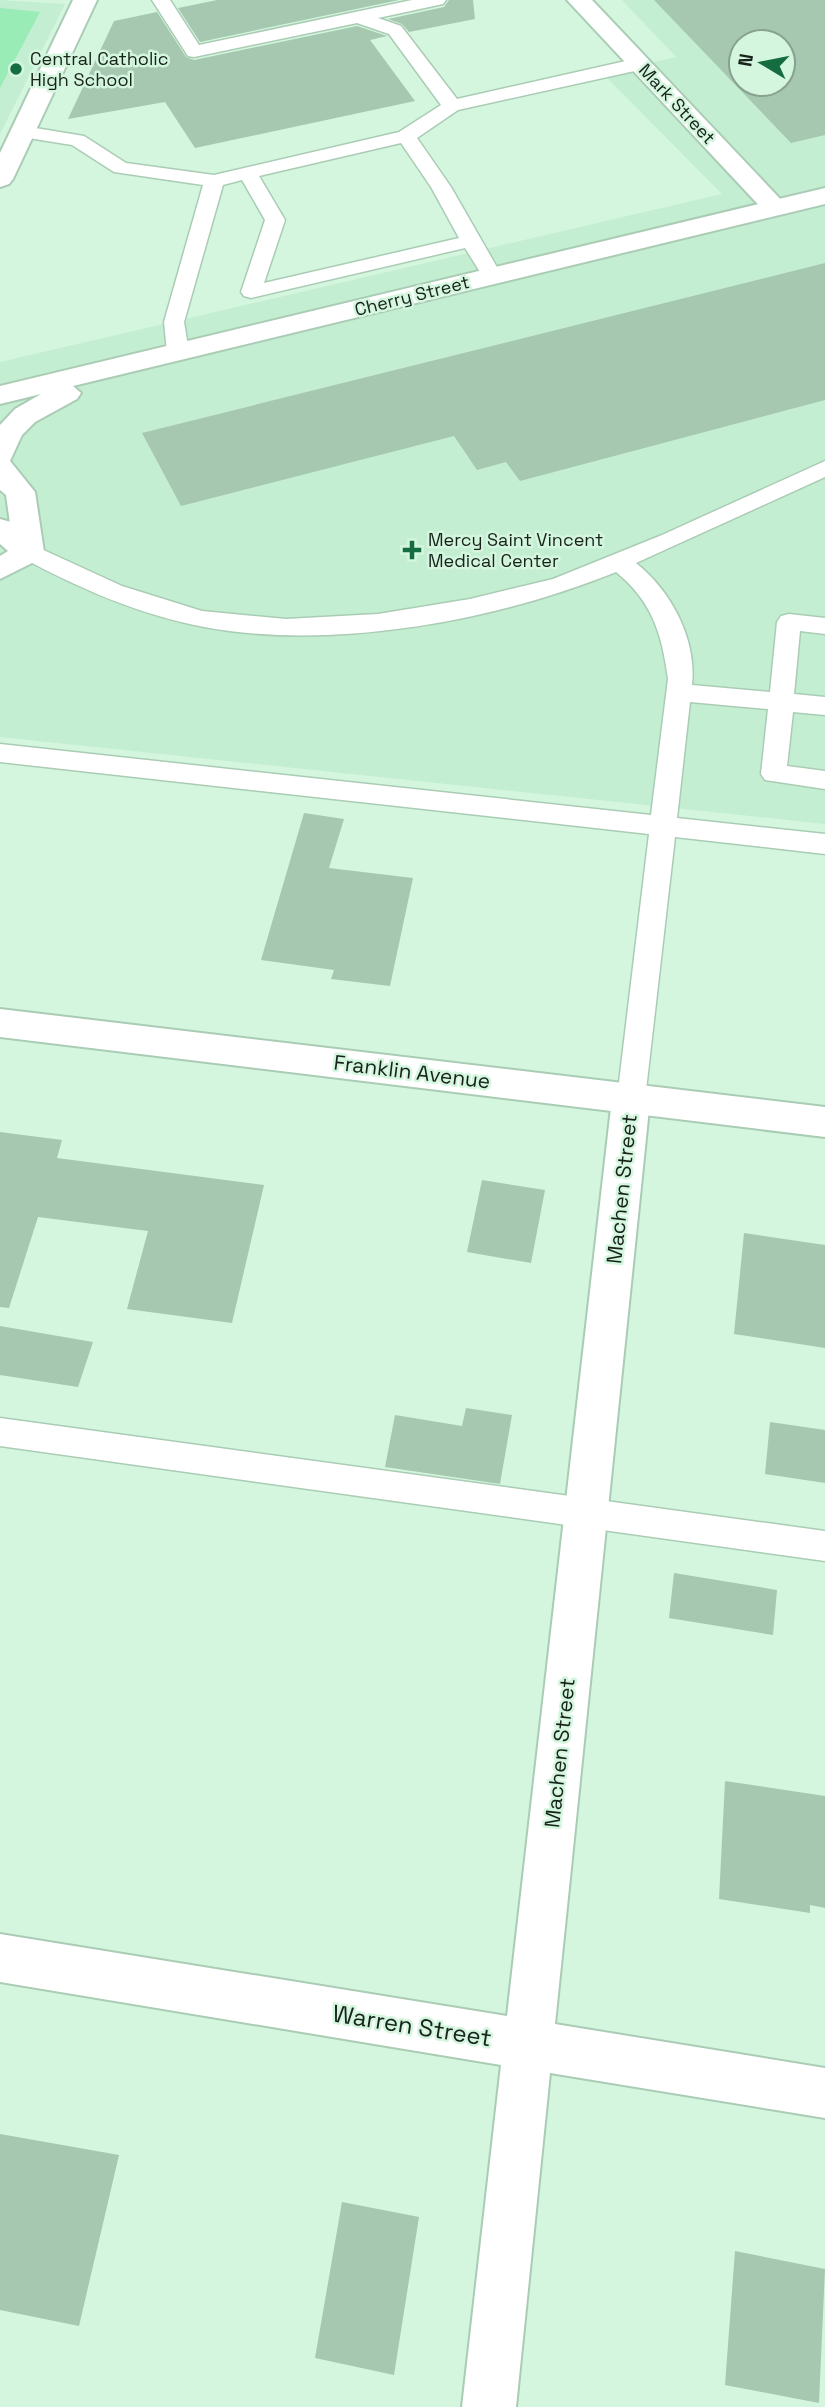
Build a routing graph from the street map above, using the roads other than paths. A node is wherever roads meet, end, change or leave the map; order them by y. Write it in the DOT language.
graph roads {
  1 [pos="85,0"];
  2 [pos="161,0"];
  3 [pos="437,0"];
  4 [pos="579,0"];
  5 [pos="358,17"];
  6 [pos="639,64"];
  7 [pos="452,106"];
  8 [pos="23,132"];
  9 [pos="406,136"];
  10 [pos="248,174"];
  11 [pos="0,179"];
  12 [pos="214,181"];
  13 [pos="825,196"];
  14 [pos="775,208"];
  15 [pos="471,241"];
  16 [pos="492,276"];
  17 [pos="175,353"];
  18 [pos="0,395"];
  19 [pos="0,455"];
  20 [pos="0,468"];
  21 [pos="825,468"];
  22 [pos="0,529"];
  23 [pos="29,552"];
  24 [pos="619,562"];
  25 [pos="0,569"];
  26 [pos="825,626"];
  27 [pos="679,692"];
  28 [pos="780,702"];
  29 [pos="825,706"];
  30 [pos="0,753"];
  31 [pos="825,780"];
  32 [pos="663,826"];
  33 [pos="825,844"];
  34 [pos="0,1023"];
  35 [pos="631,1099"];
  36 [pos="825,1122"];
  37 [pos="0,1432"];
  38 [pos="586,1514"];
  39 [pos="825,1546"];
  40 [pos="0,1958"];
  41 [pos="528,2045"];
  42 [pos="825,2092"];
  43 [pos="489,2407"];
  1 -- 8 [label="street"];
  2 -- 5 [label="lane"];
  3 -- 5 [label="lane"];
  4 -- 6 [label="street, Mark Street"];
  5 -- 7 [label="lane"];
  6 -- 7 [label="lane"];
  6 -- 14 [label="street, Mark Street"];
  7 -- 9 [label="lane"];
  8 -- 11 [label="street"];
  8 -- 12 [label="lane"];
  9 -- 10 [label="lane"];
  9 -- 15 [label="lane"];
  10 -- 12 [label="lane"];
  10 -- 15 [label="lane"];
  12 -- 17 [label="lane"];
  13 -- 14 [label="street, Cherry Street"];
  14 -- 16 [label="street, Cherry Street"];
  15 -- 16 [label="lane"];
  16 -- 17 [label="street, Cherry Street"];
  17 -- 18 [label="street, Cherry Street"];
  17 -- 19 [label="street"];
  20 -- 23 [label="street"];
  21 -- 24 [label="lane"];
  22 -- 23 [label="street"];
  23 -- 24 [label="lane"];
  23 -- 25 [label="street"];
  24 -- 27 [label="lane"];
  26 -- 28 [label="lane"];
  27 -- 28 [label="lane"];
  27 -- 32 [label="lane"];
  28 -- 29 [label="lane"];
  28 -- 31 [label="lane"];
  30 -- 32 [label="lane"];
  32 -- 33 [label="lane"];
  32 -- 35 [label="lane"];
  34 -- 35 [label="street, Franklin Avenue"];
  35 -- 36 [label="street, Franklin Avenue"];
  35 -- 38 [label="street, Machen Street"];
  37 -- 38 [label="lane"];
  38 -- 39 [label="lane"];
  38 -- 41 [label="street, Machen Street"];
  40 -- 41 [label="street, Warren Street"];
  41 -- 42 [label="street, Warren Street"];
  41 -- 43 [label="street, Machen Street"];
}
